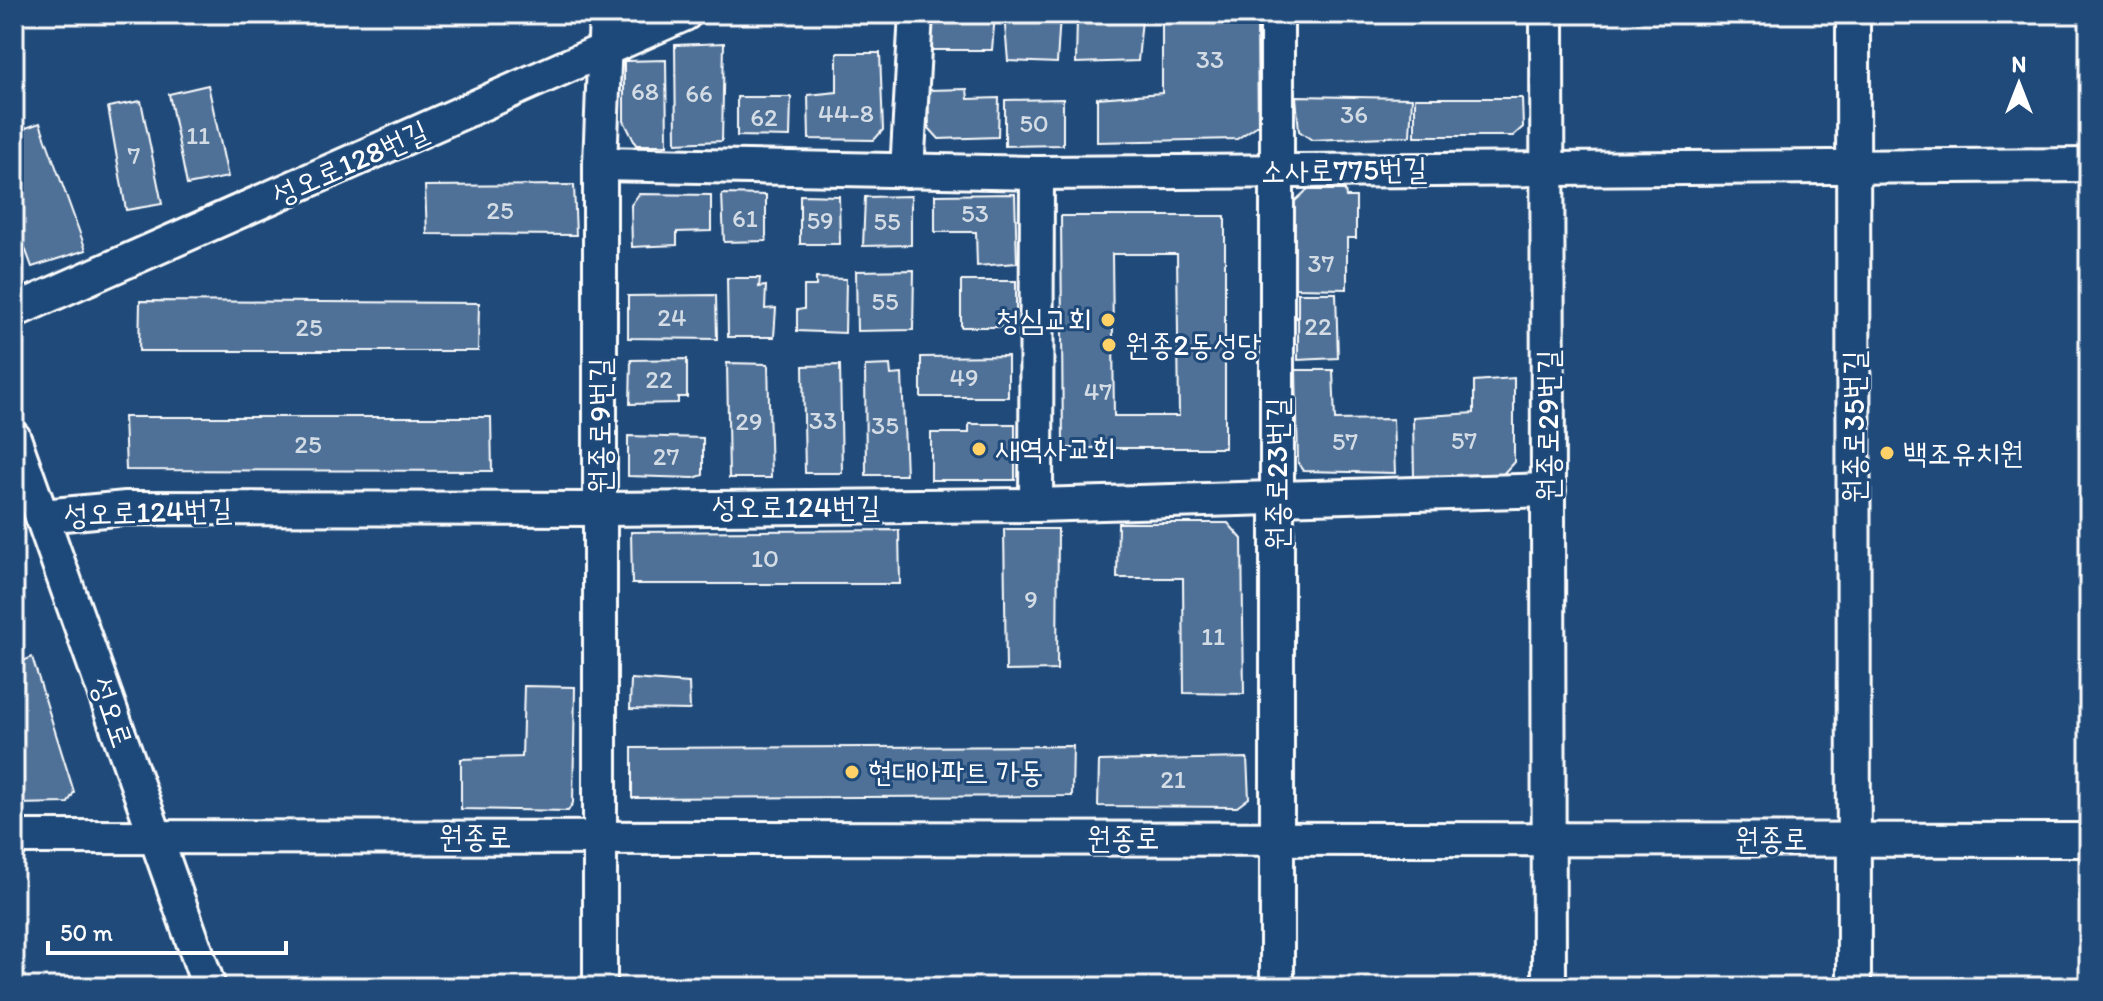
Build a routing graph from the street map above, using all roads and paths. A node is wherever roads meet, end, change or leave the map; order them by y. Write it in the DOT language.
graph roads {
  1 [pos="606,14"];
  2 [pos="685,14"];
  3 [pos="916,14"];
  4 [pos="1277,14"];
  5 [pos="1547,14"];
  6 [pos="1853,14"];
  7 [pos="606,50"];
  8 [pos="600,164"];
  9 [pos="2089,165"];
  10 [pos="1547,168"];
  11 [pos="1853,168"];
  12 [pos="907,171"];
  13 [pos="1277,171"];
  14 [pos="1037,173"];
  15 [pos="14,311"];
  16 [pos="14,438"];
  17 [pos="1549,490"];
  18 [pos="1277,498"];
  19 [pos="1036,505"];
  20 [pos="600,509"];
  21 [pos="43,516"];
  22 [pos="14,837"];
  23 [pos="156,837"];
  24 [pos="600,837"];
  25 [pos="1277,838"];
  26 [pos="1549,839"];
  27 [pos="1855,839"];
  28 [pos="2089,840"];
  29 [pos="209,987"];
  30 [pos="600,987"];
  31 [pos="1277,987"];
  32 [pos="1549,987"];
  33 [pos="1854,987"];
  1 -- 7 [label="street, 원종로9번길"];
  2 -- 7 [label="street, 성오로128번길"];
  3 -- 12 [label="street"];
  4 -- 13 [label="street, 원종로23번길"];
  5 -- 10 [label="street, 원종로29번길"];
  6 -- 11 [label="street, 원종로35번길"];
  7 -- 8 [label="street, 원종로9번길"];
  7 -- 15 [label="street, 성오로128번길"];
  8 -- 12 [label="street, 소사로775번길"];
  8 -- 20 [label="street, 원종로9번길"];
  9 -- 11 [label="street, 소사로775번길"];
  10 -- 11 [label="street, 소사로775번길"];
  10 -- 13 [label="street, 소사로775번길"];
  10 -- 17 [label="street, 원종로29번길"];
  11 -- 27 [label="street, 원종로35번길"];
  12 -- 14 [label="street, 소사로775번길"];
  13 -- 14 [label="street, 소사로775번길"];
  13 -- 18 [label="street, 원종로23번길"];
  14 -- 19 [label="street"];
  16 -- 21 [label="street, 성오로"];
  17 -- 18 [label="street, 성오로124번길"];
  17 -- 26 [label="street, 원종로29번길"];
  18 -- 19 [label="street, 성오로124번길"];
  18 -- 25 [label="street, 원종로23번길"];
  19 -- 20 [label="street, 성오로124번길"];
  20 -- 21 [label="street, 성오로124번길"];
  20 -- 24 [label="street, 원종로9번길"];
  21 -- 23 [label="street, 성오로"];
  22 -- 23 [label="street, 원종로"];
  23 -- 24 [label="street, 원종로"];
  23 -- 29 [label="street, 성오로"];
  24 -- 25 [label="street, 원종로"];
  24 -- 30 [label="street, 원종로9번길"];
  25 -- 26 [label="street, 원종로"];
  25 -- 31 [label="street, 원종로23번길"];
  26 -- 27 [label="street, 원종로"];
  26 -- 32 [label="street, 원종로29번길"];
  27 -- 28 [label="street, 원종로"];
  27 -- 33 [label="street, 원종로35번길"];
}
